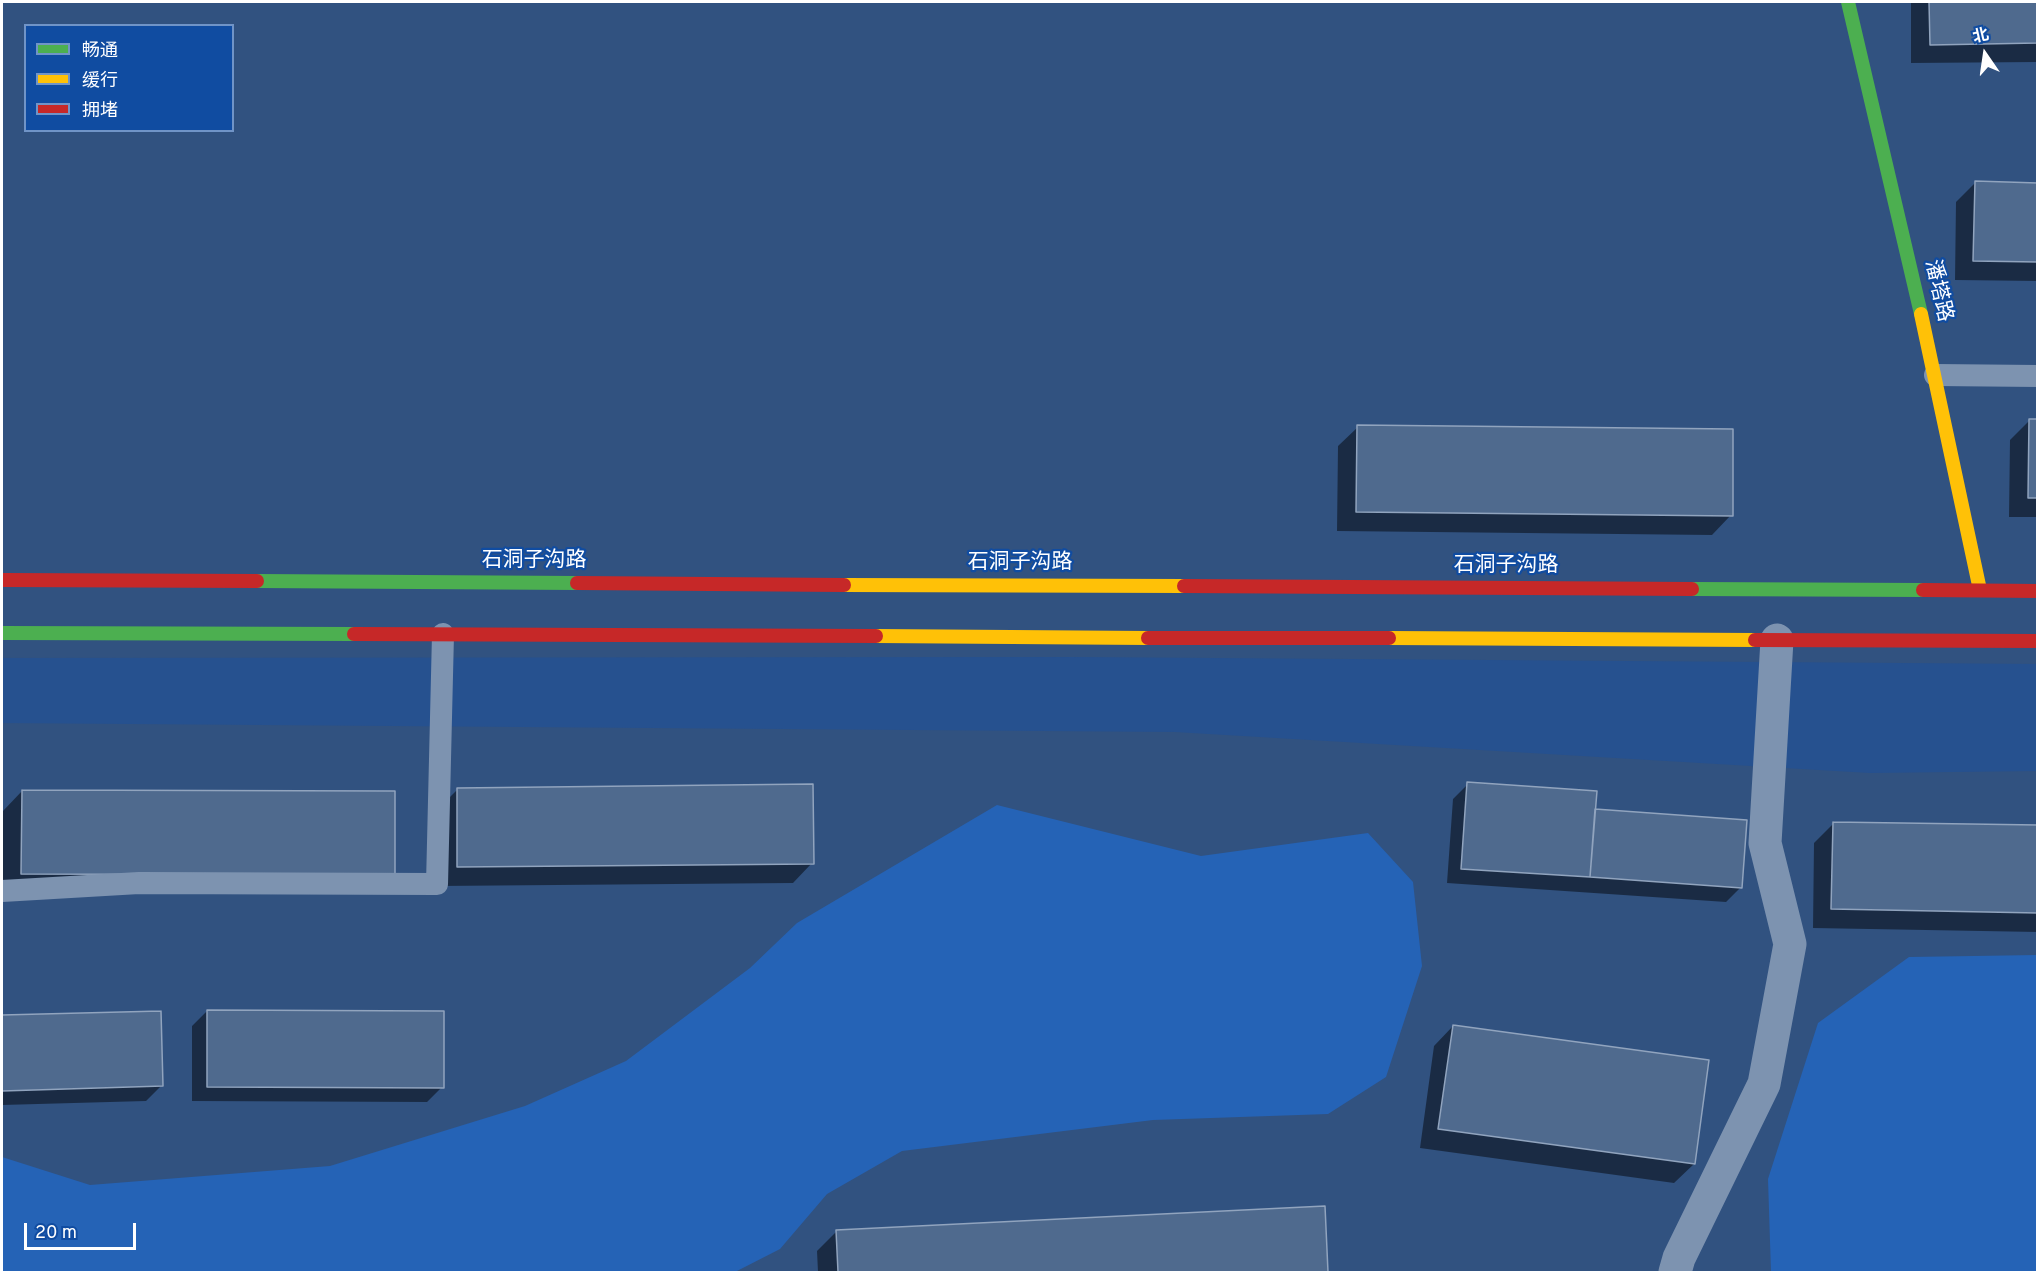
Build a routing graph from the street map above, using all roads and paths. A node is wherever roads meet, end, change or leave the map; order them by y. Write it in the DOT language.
graph roads {
  1 [pos="1848,2"];
  2 [pos="1935,375"];
  3 [pos="2037,376"];
  4 [pos="2,580"];
  5 [pos="1980,590"];
  6 [pos="2037,591"];
  7 [pos="2,633"];
  8 [pos="2037,641"];
  9 [pos="443,645"];
  10 [pos="1777,650"];
  11 [pos="2,891"];
  12 [pos="1675,1272"];
  1 -- 2 [label="main road, 潘塔路"];
  2 -- 3 [label="lane"];
  2 -- 5 [label="main road, 潘塔路"];
  4 -- 5 [label="main road, 石洞子沟路"];
  5 -- 6 [label="main road, 石洞子沟路"];
  7 -- 9 [label="main road"];
  8 -- 10 [label="main road"];
  9 -- 10 [label="main road"];
  9 -- 11 [label="lane"];
  10 -- 12 [label="street"];
}
